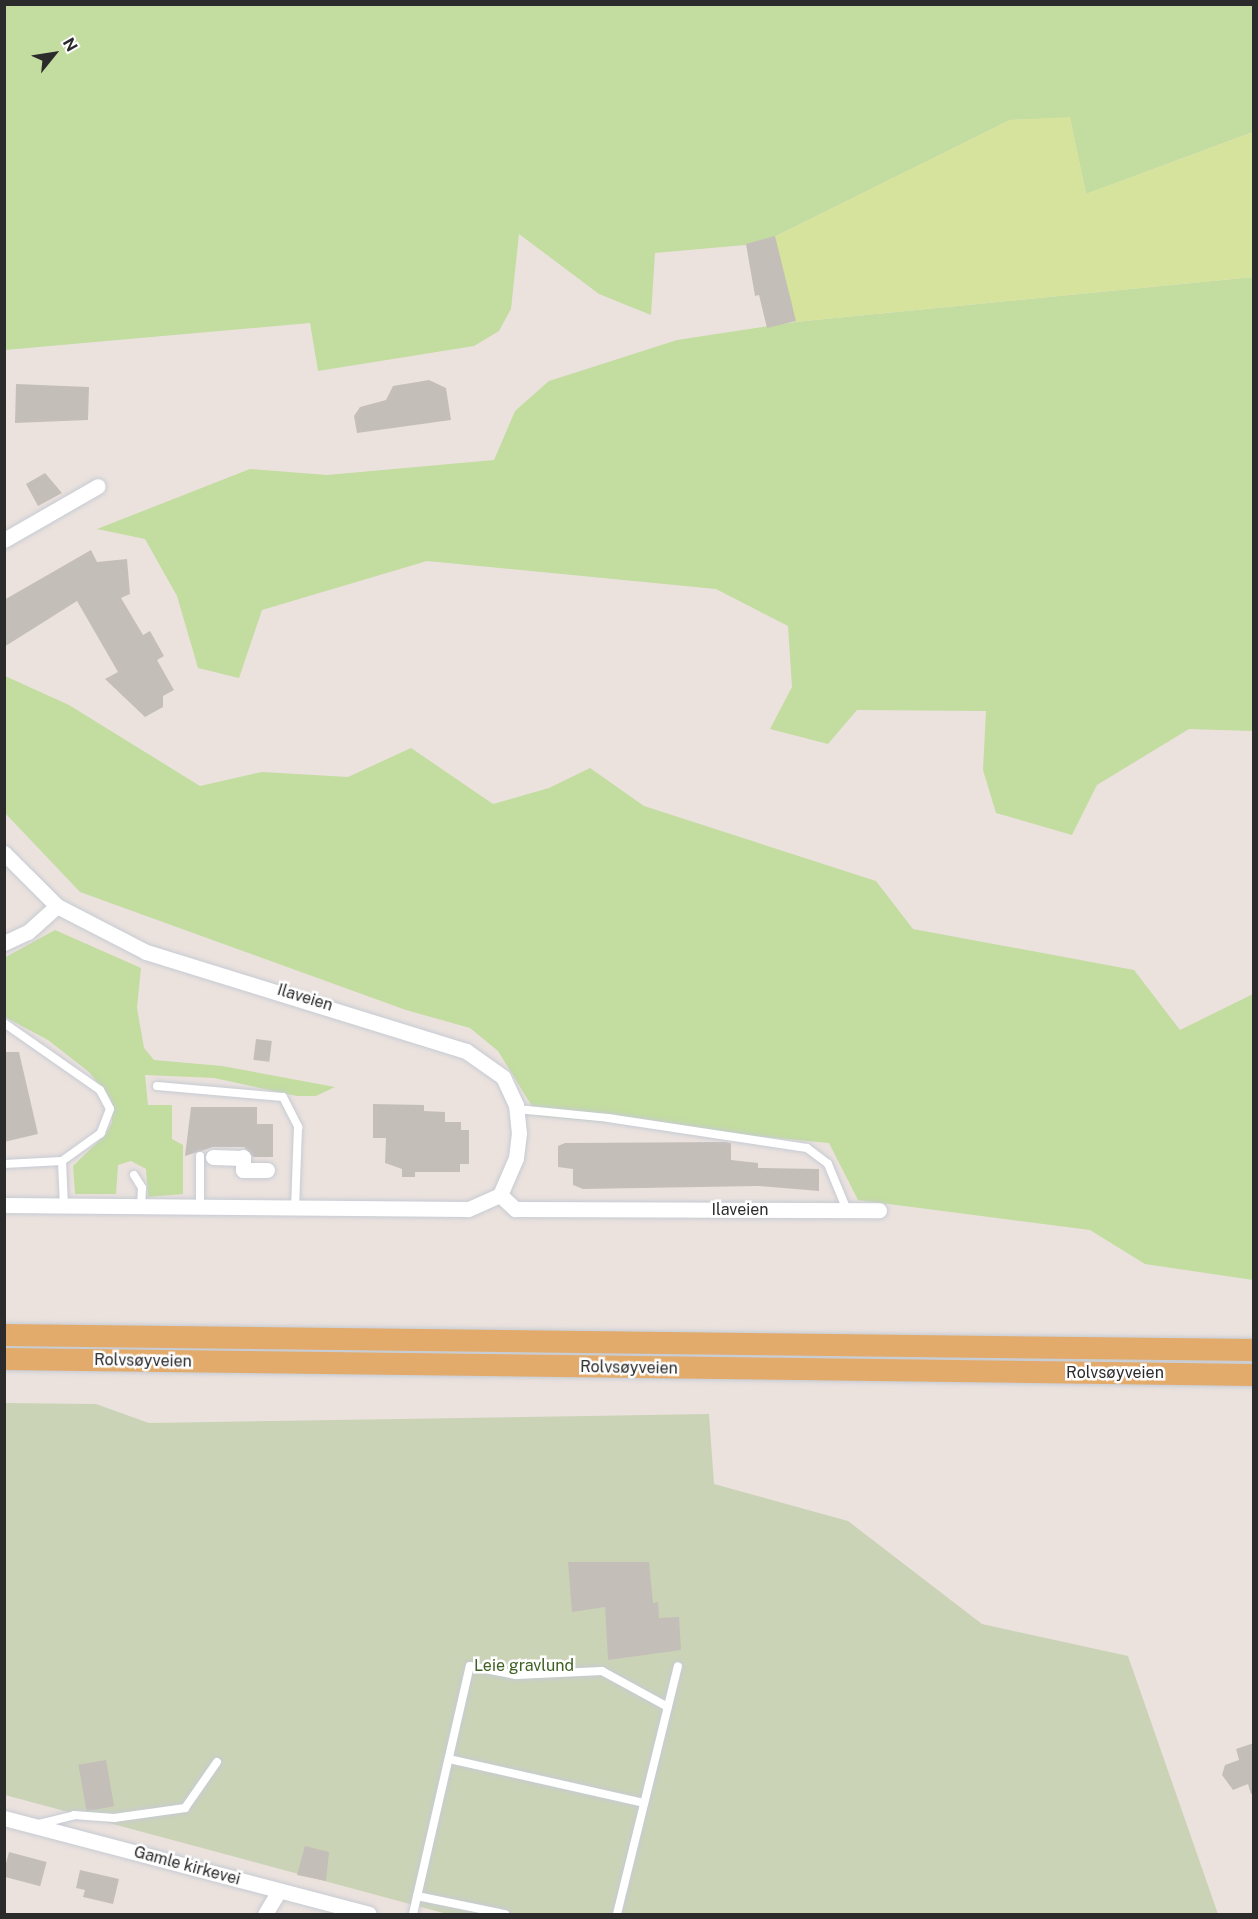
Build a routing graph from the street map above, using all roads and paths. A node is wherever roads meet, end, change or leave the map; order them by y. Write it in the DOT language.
graph roads {
  1 [pos="98,486"];
  2 [pos="4,540"];
  3 [pos="4,853"];
  4 [pos="57,906"];
  5 [pos="4,943"];
  6 [pos="4,1023"];
  7 [pos="157,1086"];
  8 [pos="517,1109"];
  9 [pos="206,1157"];
  10 [pos="62,1161"];
  11 [pos="4,1164"];
  12 [pos="267,1170"];
  13 [pos="134,1175"];
  14 [pos="500,1195"];
  15 [pos="4,1205"];
  16 [pos="64,1206"];
  17 [pos="141,1207"];
  18 [pos="200,1208"];
  19 [pos="295,1208"];
  20 [pos="847,1210"];
  21 [pos="879,1210"];
  22 [pos="4,1335"];
  23 [pos="1254,1350"];
  24 [pos="4,1359"];
  25 [pos="1254,1375"];
  26 [pos="678,1666"];
  27 [pos="668,1707"];
  28 [pos="449,1759"];
  29 [pos="217,1762"];
  30 [pos="644,1803"];
  31 [pos="4,1818"];
  32 [pos="32,1826"];
  33 [pos="279,1890"];
  34 [pos="417,1896"];
  35 [pos="265,1914"];
  36 [pos="369,1914"];
  37 [pos="413,1914"];
  38 [pos="505,1914"];
  39 [pos="617,1914"];
  1 -- 2 [label="street"];
  3 -- 4 [label="street, Ilaveien"];
  4 -- 5 [label="street"];
  4 -- 8 [label="street, Ilaveien"];
  6 -- 10 [label="lane"];
  7 -- 19 [label="lane"];
  8 -- 14 [label="street, Ilaveien"];
  8 -- 20 [label="lane"];
  9 -- 12 [label="street"];
  9 -- 18 [label="lane"];
  10 -- 11 [label="lane"];
  10 -- 16 [label="lane"];
  13 -- 17 [label="lane"];
  14 -- 19 [label="street"];
  14 -- 20 [label="street, Ilaveien"];
  15 -- 16 [label="street"];
  16 -- 17 [label="street"];
  17 -- 18 [label="street"];
  18 -- 19 [label="street"];
  20 -- 21 [label="street, Ilaveien"];
  22 -- 23 [label="main road, Rolvsøyveien"];
  24 -- 25 [label="main road, Rolvsøyveien"];
  26 -- 27 [label="lane"];
  27 -- 28 [label="lane"];
  27 -- 30 [label="lane"];
  28 -- 30 [label="lane"];
  28 -- 34 [label="lane"];
  29 -- 32 [label="lane"];
  30 -- 39 [label="lane"];
  31 -- 32 [label="street, Gamle kirkevei"];
  32 -- 33 [label="street, Gamle kirkevei"];
  33 -- 35 [label="street"];
  33 -- 36 [label="street, Gamle kirkevei"];
  34 -- 37 [label="lane"];
  34 -- 38 [label="lane"];
}
